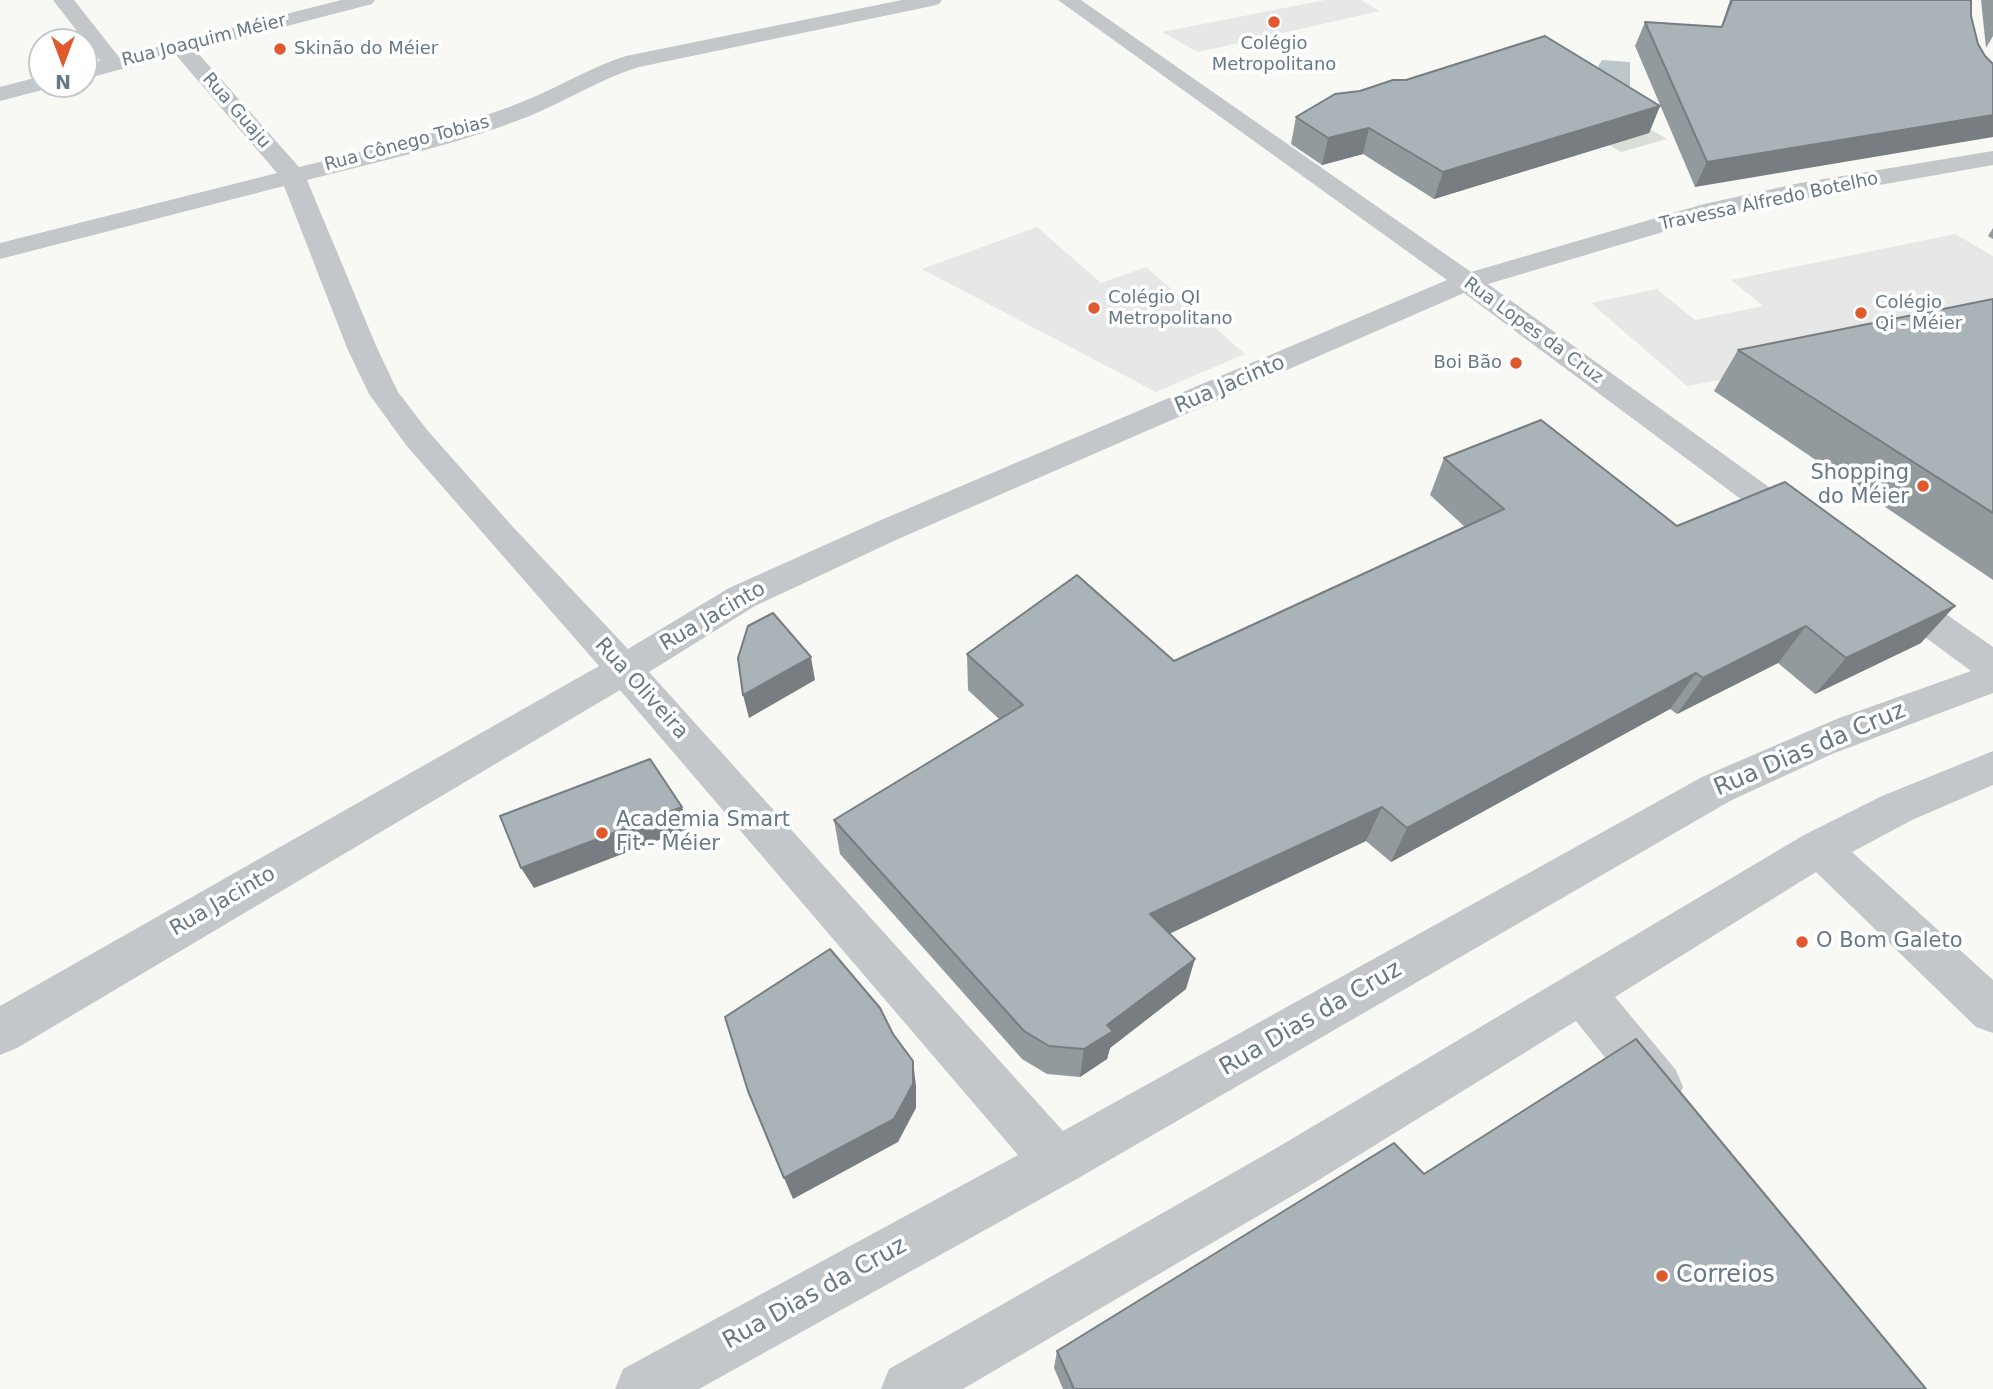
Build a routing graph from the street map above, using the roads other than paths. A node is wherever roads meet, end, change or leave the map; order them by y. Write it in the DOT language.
graph roads {
  1 [pos="62,0"];
  2 [pos="365,0"];
  3 [pos="932,0"];
  4 [pos="1068,0"];
  5 [pos="181,47"];
  6 [pos="113,64"];
  7 [pos="98,68"];
  8 [pos="28,87"];
  9 [pos="0,94"];
  10 [pos="1993,158"];
  11 [pos="292,175"];
  12 [pos="0,251"];
  13 [pos="1467,282"];
  14 [pos="1825,544"];
  15 [pos="1870,577"];
  16 [pos="1993,667"];
  17 [pos="624,669"];
  18 [pos="1993,678"];
  19 [pos="1993,767"];
  20 [pos="1819,848"];
  21 [pos="1581,991"];
  22 [pos="1993,1011"];
  23 [pos="0,1032"];
  24 [pos="1689,1124"];
  25 [pos="1057,1161"];
  26 [pos="643,1389"];
  27 [pos="909,1389"];
  1 -- 6 [label="street"];
  2 -- 5 [label="street, Rua Joaquim Méier"];
  3 -- 11 [label="street, Rua Cônego Tobias"];
  4 -- 13 [label="street, Rua Lopes da Cruz"];
  5 -- 6 [label="street, Rua Joaquim Méier"];
  5 -- 11 [label="street, Rua Guaju"];
  6 -- 7 [label="street, Rua Joaquim Méier"];
  8 -- 9 [label="street"];
  10 -- 13 [label="street, Travessa Alfredo Botelho"];
  11 -- 12 [label="street, Rua Cônego Tobias"];
  11 -- 17 [label="street, Rua Oliveira"];
  13 -- 14 [label="street, Rua Lopes da Cruz"];
  13 -- 17 [label="street, Rua Jacinto"];
  15 -- 16 [label="street"];
  17 -- 23 [label="street, Rua Jacinto"];
  17 -- 25 [label="street, Rua Oliveira"];
  18 -- 25 [label="street, Rua Dias da Cruz"];
  19 -- 20 [label="street"];
  20 -- 21 [label="street"];
  20 -- 22 [label="street"];
  21 -- 24 [label="street"];
  21 -- 27 [label="street"];
  25 -- 26 [label="street, Rua Dias da Cruz"];
}
